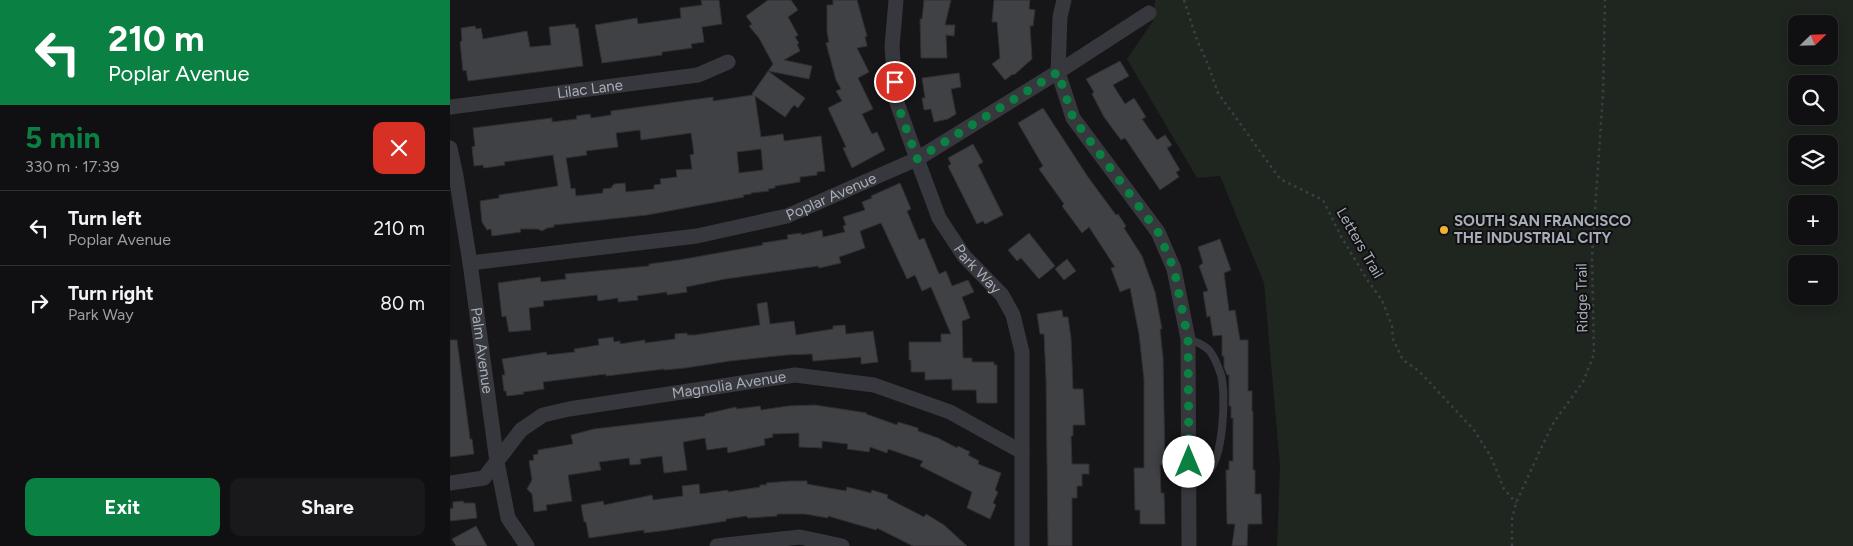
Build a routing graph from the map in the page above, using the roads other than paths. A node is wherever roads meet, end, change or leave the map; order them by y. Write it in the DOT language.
graph roads {
  1 [pos="896,0"];
  2 [pos="1064,0"];
  3 [pos="1149,13"];
  4 [pos="728,62"];
  5 [pos="1058,72"];
  6 [pos="450,107"];
  7 [pos="450,148"];
  8 [pos="917,159"];
  9 [pos="470,263"];
  10 [pos="1188,339"];
  11 [pos="1022,452"];
  12 [pos="497,462"];
  13 [pos="1189,480"];
  14 [pos="450,483"];
  15 [pos="527,546"];
  16 [pos="717,546"];
  17 [pos="842,546"];
  18 [pos="1022,546"];
  19 [pos="1189,546"];
  1 -- 8 [label="street, Park Way"];
  2 -- 5 [label="street"];
  3 -- 5 [label="street, Poplar Avenue"];
  4 -- 6 [label="street, Lilac Lane"];
  5 -- 8 [label="street, Poplar Avenue"];
  5 -- 10 [label="street"];
  7 -- 9 [label="street, Palm Avenue"];
  8 -- 9 [label="street, Poplar Avenue"];
  8 -- 11 [label="street, Park Way"];
  9 -- 12 [label="street, Palm Avenue"];
  10 -- 13 [label="street"];
  10 -- 13 [label="lane"];
  11 -- 12 [label="street, Magnolia Avenue"];
  11 -- 18 [label="street, Park Way"];
  12 -- 14 [label="street, Magnolia Avenue"];
  12 -- 15 [label="street, Palm Avenue"];
  13 -- 19 [label="street"];
  16 -- 17 [label="street"];
}
